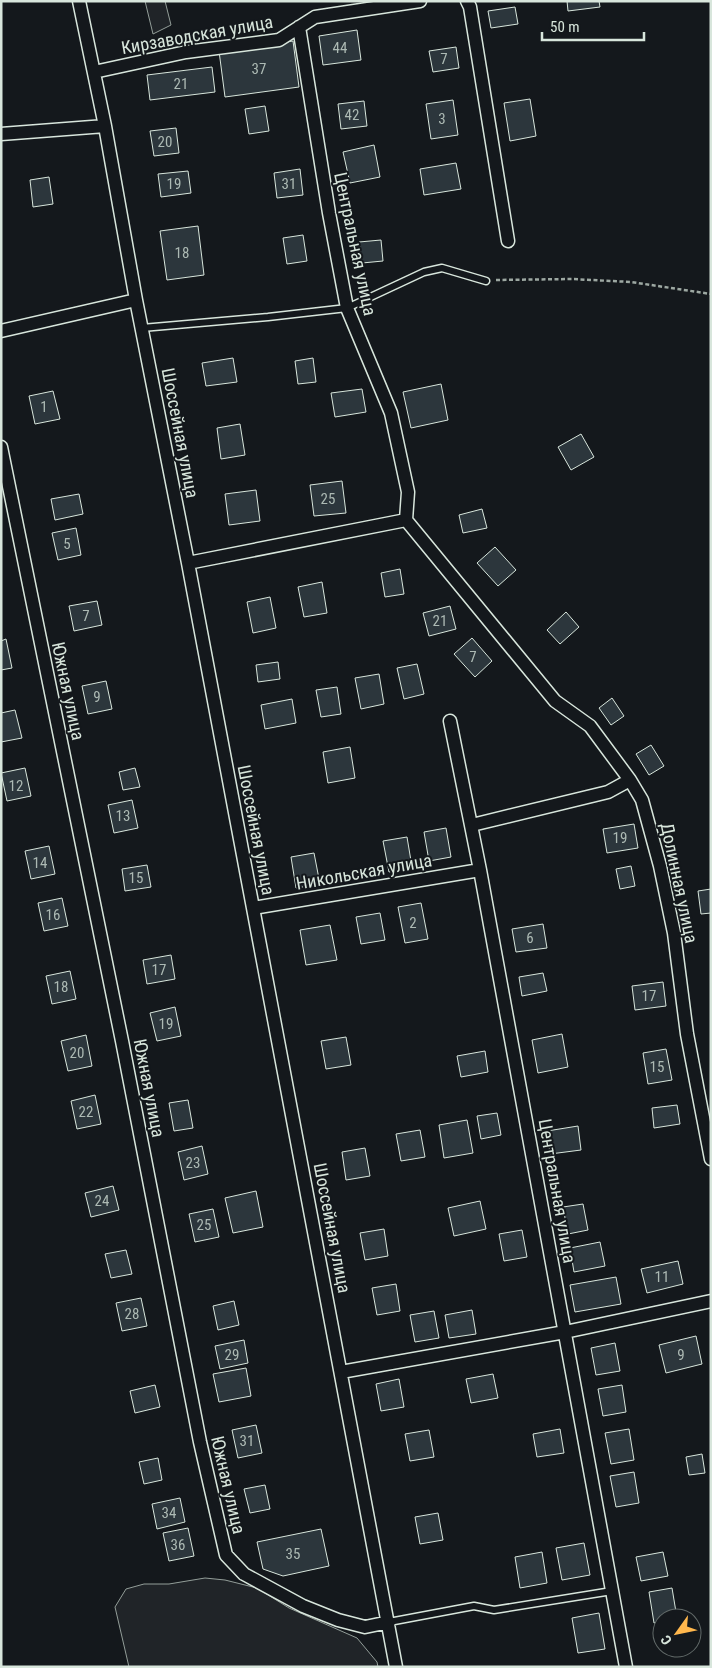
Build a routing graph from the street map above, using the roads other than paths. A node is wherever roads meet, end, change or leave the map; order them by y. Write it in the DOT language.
graph roads {
  1 [pos="79,1"];
  2 [pos="420,1"];
  3 [pos="467,1"];
  4 [pos="299,27"];
  5 [pos="94,72"];
  6 [pos="105,126"];
  7 [pos="1,134"];
  8 [pos="508,241"];
  9 [pos="486,281"];
  10 [pos="136,300"];
  11 [pos="347,308"];
  12 [pos="142,328"];
  13 [pos="1,331"];
  14 [pos="1,447"];
  15 [pos="406,520"];
  16 [pos="188,563"];
  17 [pos="450,721"];
  18 [pos="630,780"];
  19 [pos="472,825"];
  20 [pos="480,870"];
  21 [pos="253,908"];
  22 [pos="711,1159"];
  23 [pos="711,1301"];
  24 [pos="565,1332"];
  25 [pos="341,1372"];
  26 [pos="613,1591"];
  27 [pos="389,1622"];
  28 [pos="396,1667"];
  29 [pos="626,1667"];
  1 -- 5 [label="street, Шоссейная улица"];
  2 -- 4 [label="street, Кирзаводская улица"];
  3 -- 8 [label="street"];
  4 -- 5 [label="street, Кирзаводская улица"];
  4 -- 11 [label="street, Центральная улица"];
  5 -- 6 [label="street, Шоссейная улица"];
  6 -- 7 [label="street"];
  6 -- 10 [label="street, Шоссейная улица"];
  9 -- 11 [label="lane"];
  10 -- 12 [label="street, Шоссейная улица"];
  10 -- 13 [label="street"];
  11 -- 12 [label="lane"];
  11 -- 15 [label="street, Центральная улица"];
  12 -- 16 [label="street, Шоссейная улица"];
  14 -- 27 [label="street, Южная улица"];
  15 -- 16 [label="street"];
  15 -- 18 [label="street, Долинная улица"];
  16 -- 21 [label="street, Шоссейная улица"];
  17 -- 19 [label="street, Центральная улица"];
  18 -- 19 [label="street"];
  18 -- 22 [label="street, Долинная улица"];
  19 -- 20 [label="street, Центральная улица"];
  20 -- 21 [label="street, Никольская улица"];
  20 -- 24 [label="street, Центральная улица"];
  21 -- 25 [label="street, Шоссейная улица"];
  23 -- 24 [label="street"];
  24 -- 25 [label="street"];
  24 -- 26 [label="street, Центральная улица"];
  25 -- 27 [label="street, Шоссейная улица"];
  26 -- 27 [label="lane"];
  26 -- 29 [label="street, Центральная улица"];
  27 -- 28 [label="street, Шоссейная улица"];
}
